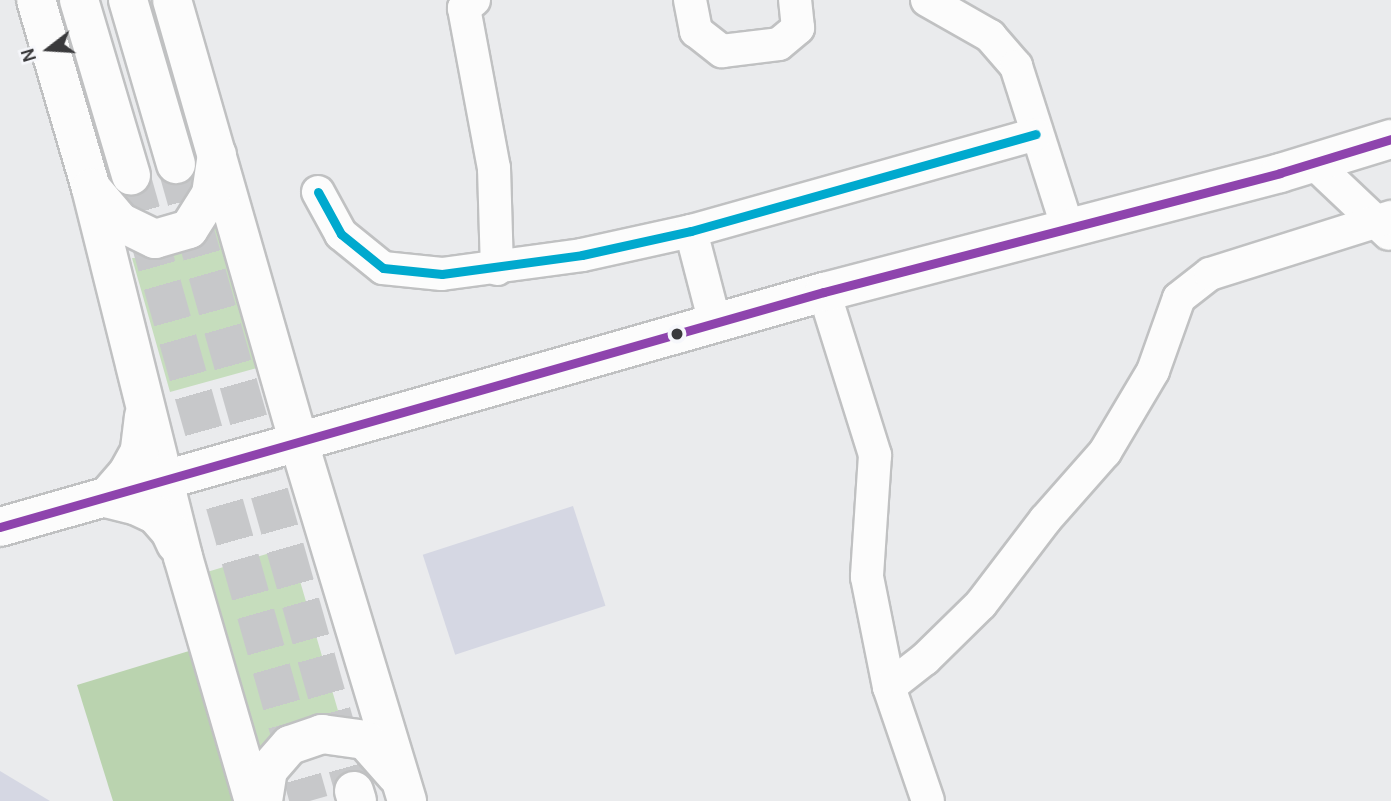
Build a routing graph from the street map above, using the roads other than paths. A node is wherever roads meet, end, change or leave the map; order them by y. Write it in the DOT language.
graph roads {
  1 [pos="36,0"];
  2 [pos="79,0"];
  3 [pos="128,0"];
  4 [pos="172,0"];
  5 [pos="474,0"];
  6 [pos="690,0"];
  7 [pos="795,0"];
  8 [pos="927,0"];
  9 [pos="1035,134"];
  10 [pos="1391,139"];
  11 [pos="217,152"];
  12 [pos="1314,163"];
  13 [pos="176,164"];
  14 [pos="131,175"];
  15 [pos="91,188"];
  16 [pos="318,192"];
  17 [pos="1387,225"];
  18 [pos="1068,229"];
  19 [pos="691,231"];
  20 [pos="497,269"];
  21 [pos="824,292"];
  22 [pos="715,323"];
  23 [pos="142,397"];
  24 [pos="299,443"];
  25 [pos="163,482"];
  26 [pos="106,498"];
  27 [pos="0,527"];
  28 [pos="183,557"];
  29 [pos="889,687"];
  30 [pos="403,790"];
  31 [pos="254,801"];
  32 [pos="263,801"];
  33 [pos="928,801"];
  1 -- 15 [label="main road"];
  2 -- 14 [label="main road"];
  3 -- 13 [label="main road"];
  4 -- 11 [label="main road"];
  5 -- 20 [label="street"];
  6 -- 7 [label="street"];
  8 -- 9 [label="street"];
  9 -- 18 [label="street"];
  9 -- 19 [label="street"];
  10 -- 12 [label="main road"];
  11 -- 15 [label="main road"];
  11 -- 24 [label="main road"];
  12 -- 17 [label="street"];
  12 -- 18 [label="main road"];
  15 -- 23 [label="main road"];
  16 -- 20 [label="street"];
  17 -- 29 [label="street"];
  18 -- 21 [label="main road"];
  19 -- 20 [label="street"];
  19 -- 22 [label="street"];
  21 -- 22 [label="main road"];
  21 -- 29 [label="street"];
  22 -- 24 [label="main road"];
  23 -- 25 [label="main road"];
  23 -- 26 [label="main road"];
  24 -- 25 [label="main road"];
  24 -- 30 [label="main road"];
  25 -- 26 [label="main road"];
  25 -- 28 [label="main road"];
  26 -- 27 [label="main road"];
  26 -- 28 [label="main road"];
  28 -- 31 [label="main road"];
  29 -- 33 [label="street"];
  30 -- 32 [label="main road"];
}
